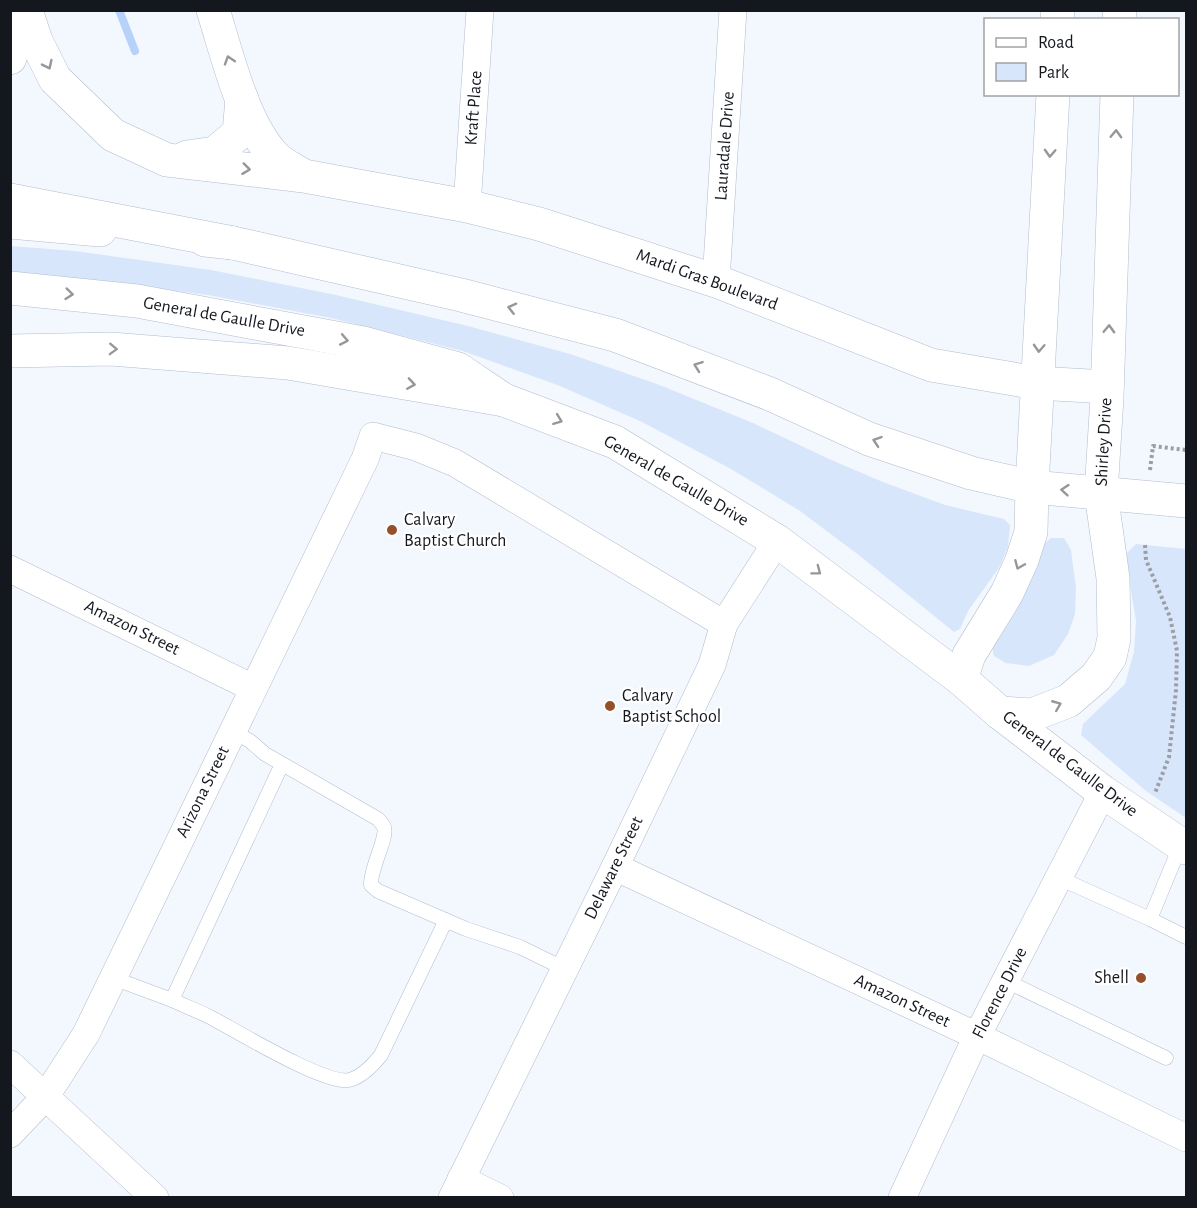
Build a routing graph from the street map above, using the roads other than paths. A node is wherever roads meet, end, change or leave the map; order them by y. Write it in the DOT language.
graph roads {
  1 [pos="11,10"];
  2 [pos="26,10"];
  3 [pos="213,10"];
  4 [pos="480,10"];
  5 [pos="733,10"];
  6 [pos="10,58"];
  7 [pos="1053,96"];
  8 [pos="1117,96"];
  9 [pos="242,99"];
  10 [pos="167,160"];
  11 [pos="304,176"];
  12 [pos="10,200"];
  13 [pos="467,206"];
  14 [pos="10,222"];
  15 [pos="233,243"];
  16 [pos="716,281"];
  17 [pos="10,288"];
  18 [pos="12,351"];
  19 [pos="1038,383"];
  20 [pos="1107,387"];
  21 [pos="504,400"];
  22 [pos="1032,487"];
  23 [pos="1101,493"];
  24 [pos="1186,501"];
  25 [pos="777,541"];
  26 [pos="10,569"];
  27 [pos="724,624"];
  28 [pos="961,679"];
  29 [pos="253,687"];
  30 [pos="1000,713"];
  31 [pos="232,731"];
  32 [pos="282,764"];
  33 [pos="1103,792"];
  34 [pos="1184,846"];
  35 [pos="615,867"];
  36 [pos="1059,878"];
  37 [pos="1150,919"];
  38 [pos="446,920"];
  39 [pos="1186,937"];
  40 [pos="565,969"];
  41 [pos="113,978"];
  42 [pos="1006,981"];
  43 [pos="172,1000"];
  44 [pos="977,1036"];
  45 [pos="1166,1058"];
  46 [pos="10,1064"];
  47 [pos="46,1096"];
  48 [pos="10,1134"];
  49 [pos="1186,1138"];
  50 [pos="456,1188"];
  51 [pos="155,1197"];
  52 [pos="500,1197"];
  53 [pos="902,1197"];
  1 -- 6 [label="main road"];
  2 -- 10 [label="main road, Mardi Gras Boulevard, one-way"];
  9 -- 3 [label="main road, Mardi Gras Boulevard, one-way"];
  4 -- 13 [label="street, Kraft Place"];
  5 -- 16 [label="street, Lauradale Drive"];
  7 -- 19 [label="main road, one-way"];
  20 -- 8 [label="main road, Shirley Drive, one-way"];
  9 -- 10 [label="main road"];
  9 -- 11 [label="main road, Mardi Gras Boulevard"];
  10 -- 11 [label="main road, Mardi Gras Boulevard, one-way"];
  11 -- 13 [label="main road, Mardi Gras Boulevard"];
  12 -- 15 [label="main road"];
  13 -- 16 [label="main road, Mardi Gras Boulevard"];
  14 -- 15 [label="main road"];
  22 -- 15 [label="main road, one-way"];
  16 -- 19 [label="main road, Mardi Gras Boulevard"];
  17 -- 21 [label="main road, General de Gaulle Drive, one-way"];
  18 -- 21 [label="main road, one-way"];
  19 -- 20 [label="main road, Mardi Gras Boulevard"];
  19 -- 22 [label="main road"];
  20 -- 23 [label="main road, Shirley Drive"];
  21 -- 25 [label="main road, General de Gaulle Drive, one-way"];
  23 -- 22 [label="main road, one-way"];
  22 -- 28 [label="main road, one-way"];
  23 -- 24 [label="main road"];
  30 -- 23 [label="main road, Shirley Drive, one-way"];
  25 -- 27 [label="street, Delaware Street"];
  25 -- 28 [label="main road, General de Gaulle Drive, one-way"];
  26 -- 29 [label="street, Amazon Street"];
  27 -- 29 [label="street, Arizona Street"];
  27 -- 35 [label="street, Delaware Street"];
  28 -- 30 [label="main road, General de Gaulle Drive"];
  29 -- 31 [label="street, Arizona Street"];
  30 -- 33 [label="main road, General de Gaulle Drive"];
  31 -- 32 [label="lane"];
  31 -- 41 [label="street, Arizona Street"];
  32 -- 38 [label="lane"];
  32 -- 43 [label="lane"];
  33 -- 34 [label="main road, General de Gaulle Drive"];
  33 -- 36 [label="street, Florence Drive"];
  34 -- 37 [label="lane"];
  35 -- 40 [label="street, Delaware Street"];
  35 -- 44 [label="street, Amazon Street"];
  36 -- 37 [label="lane"];
  36 -- 42 [label="street, Florence Drive"];
  37 -- 39 [label="lane"];
  38 -- 40 [label="lane"];
  38 -- 43 [label="lane"];
  40 -- 50 [label="street, Delaware Street"];
  41 -- 43 [label="lane"];
  41 -- 47 [label="street, Arizona Street"];
  42 -- 44 [label="street, Florence Drive"];
  42 -- 45 [label="lane"];
  44 -- 49 [label="street, Amazon Street"];
  44 -- 53 [label="street, Florence Drive"];
  46 -- 47 [label="street"];
  47 -- 48 [label="street, Arizona Street"];
  47 -- 51 [label="street"];
  50 -- 52 [label="street"];
}
